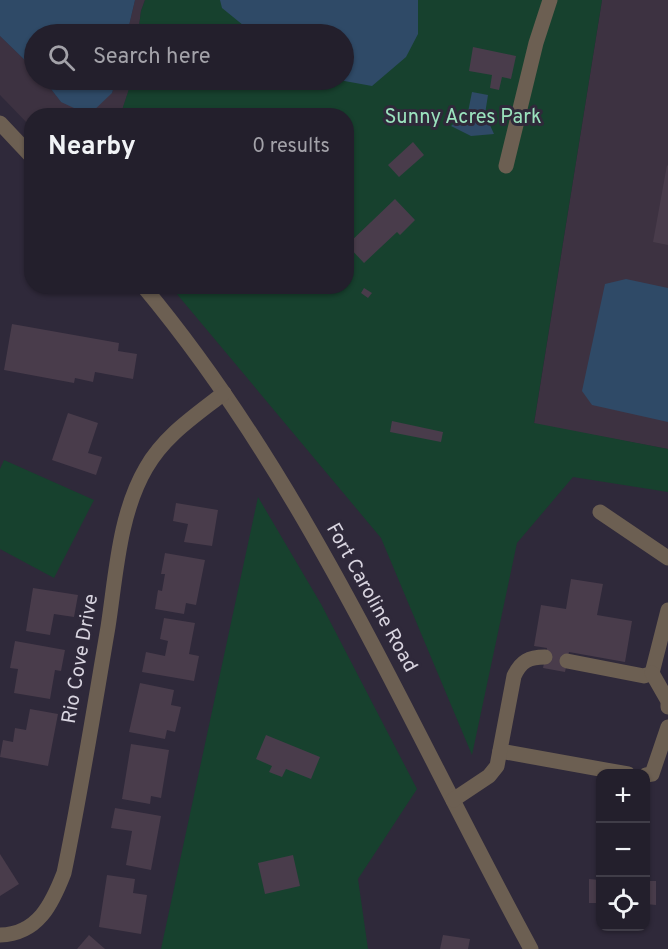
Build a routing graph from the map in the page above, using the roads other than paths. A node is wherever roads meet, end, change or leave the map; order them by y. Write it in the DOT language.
graph roads {
  1 [pos="550,0"];
  2 [pos="0,123"];
  3 [pos="24,148"];
  4 [pos="506,166"];
  5 [pos="149,294"];
  6 [pos="224,393"];
  7 [pos="600,512"];
  8 [pos="668,558"];
  9 [pos="668,610"];
  10 [pos="545,657"];
  11 [pos="567,661"];
  12 [pos="652,673"];
  13 [pos="668,707"];
  14 [pos="668,727"];
  15 [pos="500,751"];
  16 [pos="600,769"];
  17 [pos="650,774"];
  18 [pos="453,800"];
  19 [pos="0,935"];
  20 [pos="531,949"];
  1 -- 4 [label="street"];
  2 -- 3 [label="street"];
  5 -- 6 [label="street, Fort Caroline Road"];
  6 -- 18 [label="street, Fort Caroline Road"];
  6 -- 19 [label="street, Rio Cove Drive"];
  7 -- 8 [label="street"];
  9 -- 12 [label="street"];
  10 -- 15 [label="street"];
  11 -- 12 [label="street"];
  12 -- 13 [label="street"];
  14 -- 17 [label="street"];
  15 -- 16 [label="street"];
  15 -- 18 [label="street"];
  18 -- 20 [label="street, Fort Caroline Road"];
}
